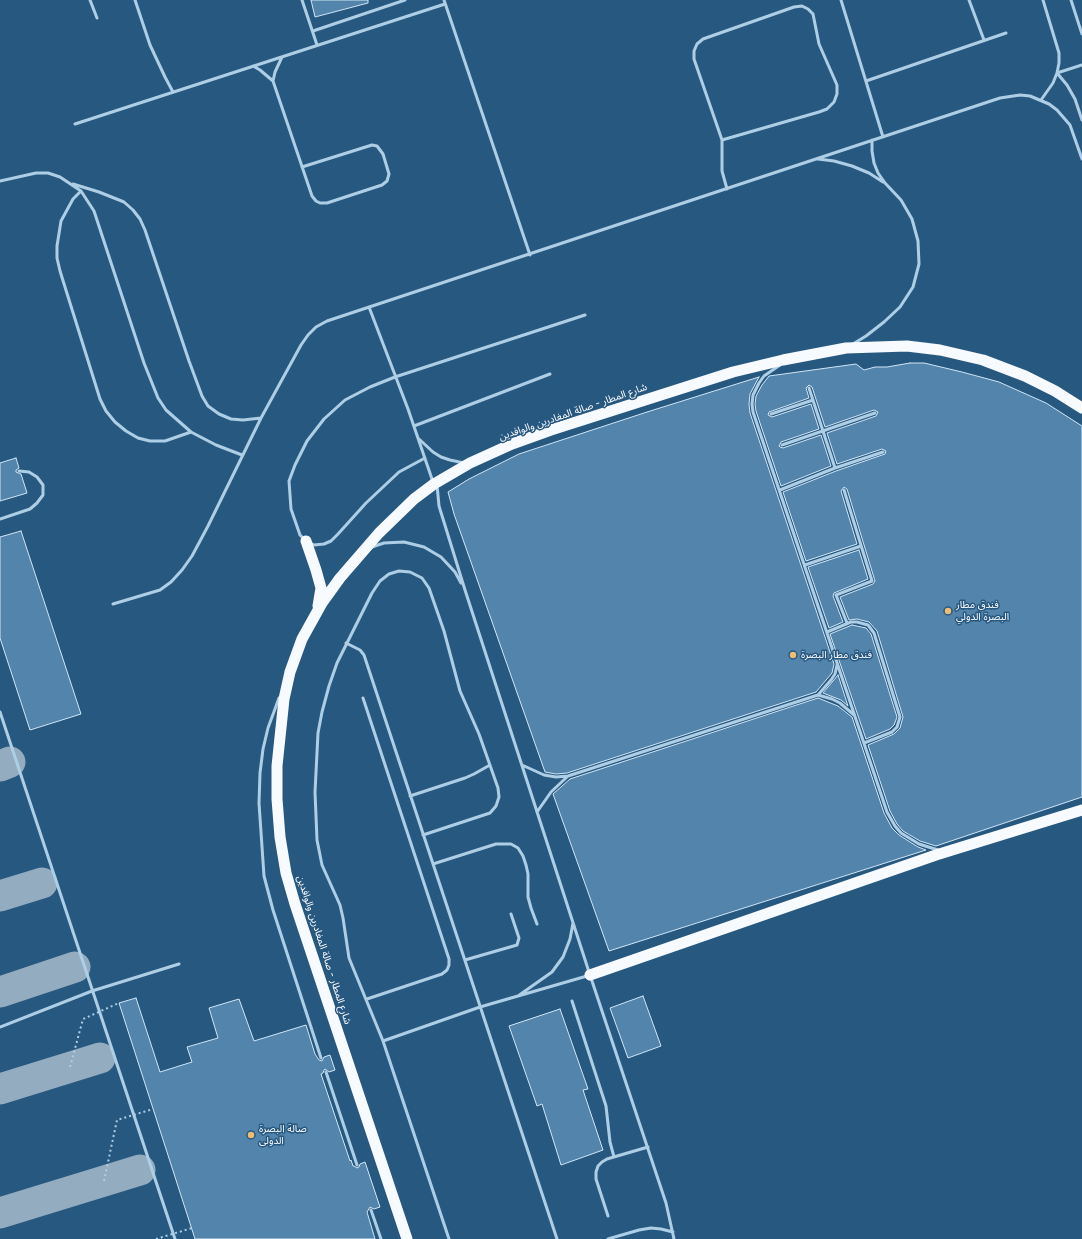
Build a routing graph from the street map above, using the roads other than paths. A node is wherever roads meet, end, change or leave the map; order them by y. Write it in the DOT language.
graph roads {
  1 [pos="90,0"];
  2 [pos="135,0"];
  3 [pos="302,0"];
  4 [pos="405,0"];
  5 [pos="841,0"];
  6 [pos="969,0"];
  7 [pos="1042,0"];
  8 [pos="1071,0"];
  9 [pos="444,2"];
  10 [pos="97,18"];
  11 [pos="312,31"];
  12 [pos="1006,33"];
  13 [pos="1082,34"];
  14 [pos="984,40"];
  15 [pos="317,45"];
  16 [pos="282,57"];
  17 [pos="1082,65"];
  18 [pos="253,66"];
  19 [pos="1057,73"];
  20 [pos="272,81"];
  21 [pos="866,81"];
  22 [pos="173,92"];
  23 [pos="1042,100"];
  24 [pos="1082,120"];
  25 [pos="75,124"];
  26 [pos="883,137"];
  27 [pos="722,140"];
  28 [pos="872,140"];
  29 [pos="815,159"];
  30 [pos="1082,159"];
  31 [pos="302,168"];
  32 [pos="0,181"];
  33 [pos="885,183"];
  34 [pos="72,184"];
  35 [pos="727,189"];
  36 [pos="81,191"];
  37 [pos="530,255"];
  38 [pos="369,307"];
  39 [pos="585,316"];
  40 [pos="846,348"];
  41 [pos="792,358"];
  42 [pos="550,374"];
  43 [pos="395,377"];
  44 [pos="809,388"];
  45 [pos="813,400"];
  46 [pos="1082,408"];
  47 [pos="771,414"];
  48 [pos="875,414"];
  49 [pos="261,418"];
  50 [pos="414,426"];
  51 [pos="823,431"];
  52 [pos="191,432"];
  53 [pos="418,438"];
  54 [pos="782,445"];
  55 [pos="883,452"];
  56 [pos="242,454"];
  57 [pos="425,458"];
  58 [pos="470,463"];
  59 [pos="836,468"];
  60 [pos="19,471"];
  61 [pos="435,484"];
  62 [pos="780,490"];
  63 [pos="844,490"];
  64 [pos="0,519"];
  65 [pos="306,541"];
  66 [pos="861,546"];
  67 [pos="365,549"];
  68 [pos="805,565"];
  69 [pos="465,590"];
  70 [pos="113,604"];
  71 [pos="311,623"];
  72 [pos="847,623"];
  73 [pos="827,632"];
  74 [pos="346,643"];
  75 [pos="837,663"];
  76 [pos="290,672"];
  77 [pos="818,695"];
  78 [pos="363,698"];
  79 [pos="0,712"];
  80 [pos="855,716"];
  81 [pos="864,743"];
  82 [pos="490,765"];
  83 [pos="522,765"];
  84 [pos="568,776"];
  85 [pos="410,796"];
  86 [pos="1082,810"];
  87 [pos="537,812"];
  88 [pos="423,835"];
  89 [pos="951,851"];
  90 [pos="433,864"];
  91 [pos="511,914"];
  92 [pos="573,921"];
  93 [pos="537,924"];
  94 [pos="465,960"];
  95 [pos="179,964"];
  96 [pos="590,975"];
  97 [pos="92,991"];
  98 [pos="514,998"];
  99 [pos="367,999"];
  100 [pos="572,1001"];
  101 [pos="480,1007"];
  102 [pos="0,1027"];
  103 [pos="383,1041"];
  104 [pos="321,1058"];
  105 [pos="326,1072"];
  106 [pos="648,1147"];
  107 [pos="614,1157"];
  108 [pos="357,1165"];
  109 [pos="371,1210"];
  110 [pos="608,1216"];
  111 [pos="673,1232"];
  112 [pos="175,1239"];
  113 [pos="381,1239"];
  114 [pos="407,1239"];
  115 [pos="449,1239"];
  116 [pos="557,1239"];
  117 [pos="608,1239"];
  118 [pos="674,1239"];
  1 -- 10 [label="lane"];
  2 -- 22 [label="lane"];
  3 -- 11 [label="lane"];
  4 -- 11 [label="lane"];
  5 -- 21 [label="lane"];
  6 -- 14 [label="lane"];
  7 -- 19 [label="lane"];
  8 -- 13 [label="lane"];
  9 -- 15 [label="lane"];
  9 -- 37 [label="lane"];
  11 -- 15 [label="lane"];
  12 -- 14 [label="lane"];
  14 -- 21 [label="lane"];
  15 -- 16 [label="lane"];
  16 -- 18 [label="lane"];
  16 -- 20 [label="lane"];
  17 -- 19 [label="lane"];
  18 -- 20 [label="lane"];
  18 -- 22 [label="lane"];
  19 -- 23 [label="lane"];
  19 -- 24 [label="lane"];
  20 -- 31 [label="lane"];
  21 -- 26 [label="lane"];
  22 -- 25 [label="lane"];
  23 -- 26 [label="lane"];
  23 -- 30 [label="lane"];
  26 -- 28 [label="lane"];
  27 -- 27 [label="lane"];
  27 -- 35 [label="lane"];
  28 -- 29 [label="lane"];
  28 -- 33 [label="lane"];
  29 -- 33 [label="lane"];
  29 -- 35 [label="lane"];
  31 -- 31 [label="lane"];
  32 -- 34 [label="lane"];
  33 -- 40 [label="lane"];
  34 -- 36 [label="lane"];
  34 -- 49 [label="lane"];
  35 -- 37 [label="lane"];
  36 -- 52 [label="lane"];
  36 -- 52 [label="lane"];
  37 -- 38 [label="lane"];
  38 -- 43 [label="lane"];
  38 -- 49 [label="lane"];
  39 -- 43 [label="lane"];
  40 -- 41 [label="highway, شارع المطار - صالة المغادرين والوافدين"];
  40 -- 46 [label="highway, شارع المطار - صالة المغادرين والوافدين"];
  41 -- 58 [label="highway, شارع المطار - صالة المغادرين والوافدين"];
  41 -- 62 [label="lane"];
  42 -- 50 [label="lane"];
  43 -- 50 [label="lane"];
  43 -- 65 [label="lane"];
  44 -- 45 [label="lane"];
  45 -- 47 [label="lane"];
  45 -- 51 [label="lane"];
  48 -- 51 [label="lane"];
  49 -- 56 [label="lane"];
  50 -- 53 [label="lane"];
  51 -- 54 [label="lane"];
  51 -- 59 [label="lane"];
  52 -- 56 [label="lane"];
  53 -- 57 [label="lane"];
  53 -- 58 [label="lane"];
  55 -- 59 [label="lane"];
  56 -- 70 [label="lane"];
  57 -- 61 [label="lane"];
  57 -- 65 [label="lane"];
  58 -- 61 [label="highway, شارع المطار - صالة المغادرين والوافدين"];
  59 -- 62 [label="lane"];
  60 -- 64 [label="lane"];
  61 -- 67 [label="highway, شارع المطار - صالة المغادرين والوافدين"];
  61 -- 69 [label="lane"];
  62 -- 68 [label="lane"];
  63 -- 66 [label="lane"];
  65 -- 71 [label="highway"];
  66 -- 68 [label="lane"];
  66 -- 72 [label="lane"];
  67 -- 69 [label="lane"];
  67 -- 71 [label="highway, شارع المطار - صالة المغادرين والوافدين"];
  68 -- 73 [label="lane"];
  69 -- 83 [label="lane"];
  71 -- 76 [label="highway, شارع المطار - صالة المغادرين والوافدين"];
  72 -- 73 [label="lane"];
  72 -- 81 [label="lane"];
  73 -- 75 [label="lane"];
  74 -- 82 [label="lane"];
  74 -- 85 [label="lane"];
  74 -- 99 [label="lane"];
  75 -- 77 [label="lane"];
  75 -- 80 [label="lane"];
  76 -- 104 [label="lane"];
  76 -- 114 [label="highway, شارع المطار - صالة المغادرين والوافدين"];
  77 -- 80 [label="lane"];
  77 -- 84 [label="lane"];
  78 -- 99 [label="lane"];
  79 -- 97 [label="lane"];
  80 -- 81 [label="lane"];
  81 -- 89 [label="lane"];
  82 -- 85 [label="lane"];
  82 -- 88 [label="lane"];
  83 -- 84 [label="lane"];
  83 -- 87 [label="lane"];
  84 -- 87 [label="lane"];
  85 -- 88 [label="lane"];
  86 -- 89 [label="highway"];
  87 -- 92 [label="lane"];
  88 -- 90 [label="lane"];
  89 -- 96 [label="highway"];
  90 -- 93 [label="lane"];
  90 -- 94 [label="lane"];
  91 -- 94 [label="lane"];
  92 -- 96 [label="lane"];
  92 -- 98 [label="lane"];
  94 -- 101 [label="lane"];
  95 -- 97 [label="lane"];
  96 -- 98 [label="lane"];
  96 -- 106 [label="lane"];
  97 -- 102 [label="lane"];
  97 -- 112 [label="lane"];
  98 -- 101 [label="lane"];
  99 -- 103 [label="lane"];
  100 -- 107 [label="lane"];
  101 -- 103 [label="lane"];
  101 -- 116 [label="lane"];
  103 -- 115 [label="lane"];
  105 -- 108 [label="lane"];
  106 -- 107 [label="lane"];
  106 -- 111 [label="lane"];
  107 -- 110 [label="lane"];
  109 -- 113 [label="lane"];
  111 -- 117 [label="lane"];
  111 -- 118 [label="lane"];
}
